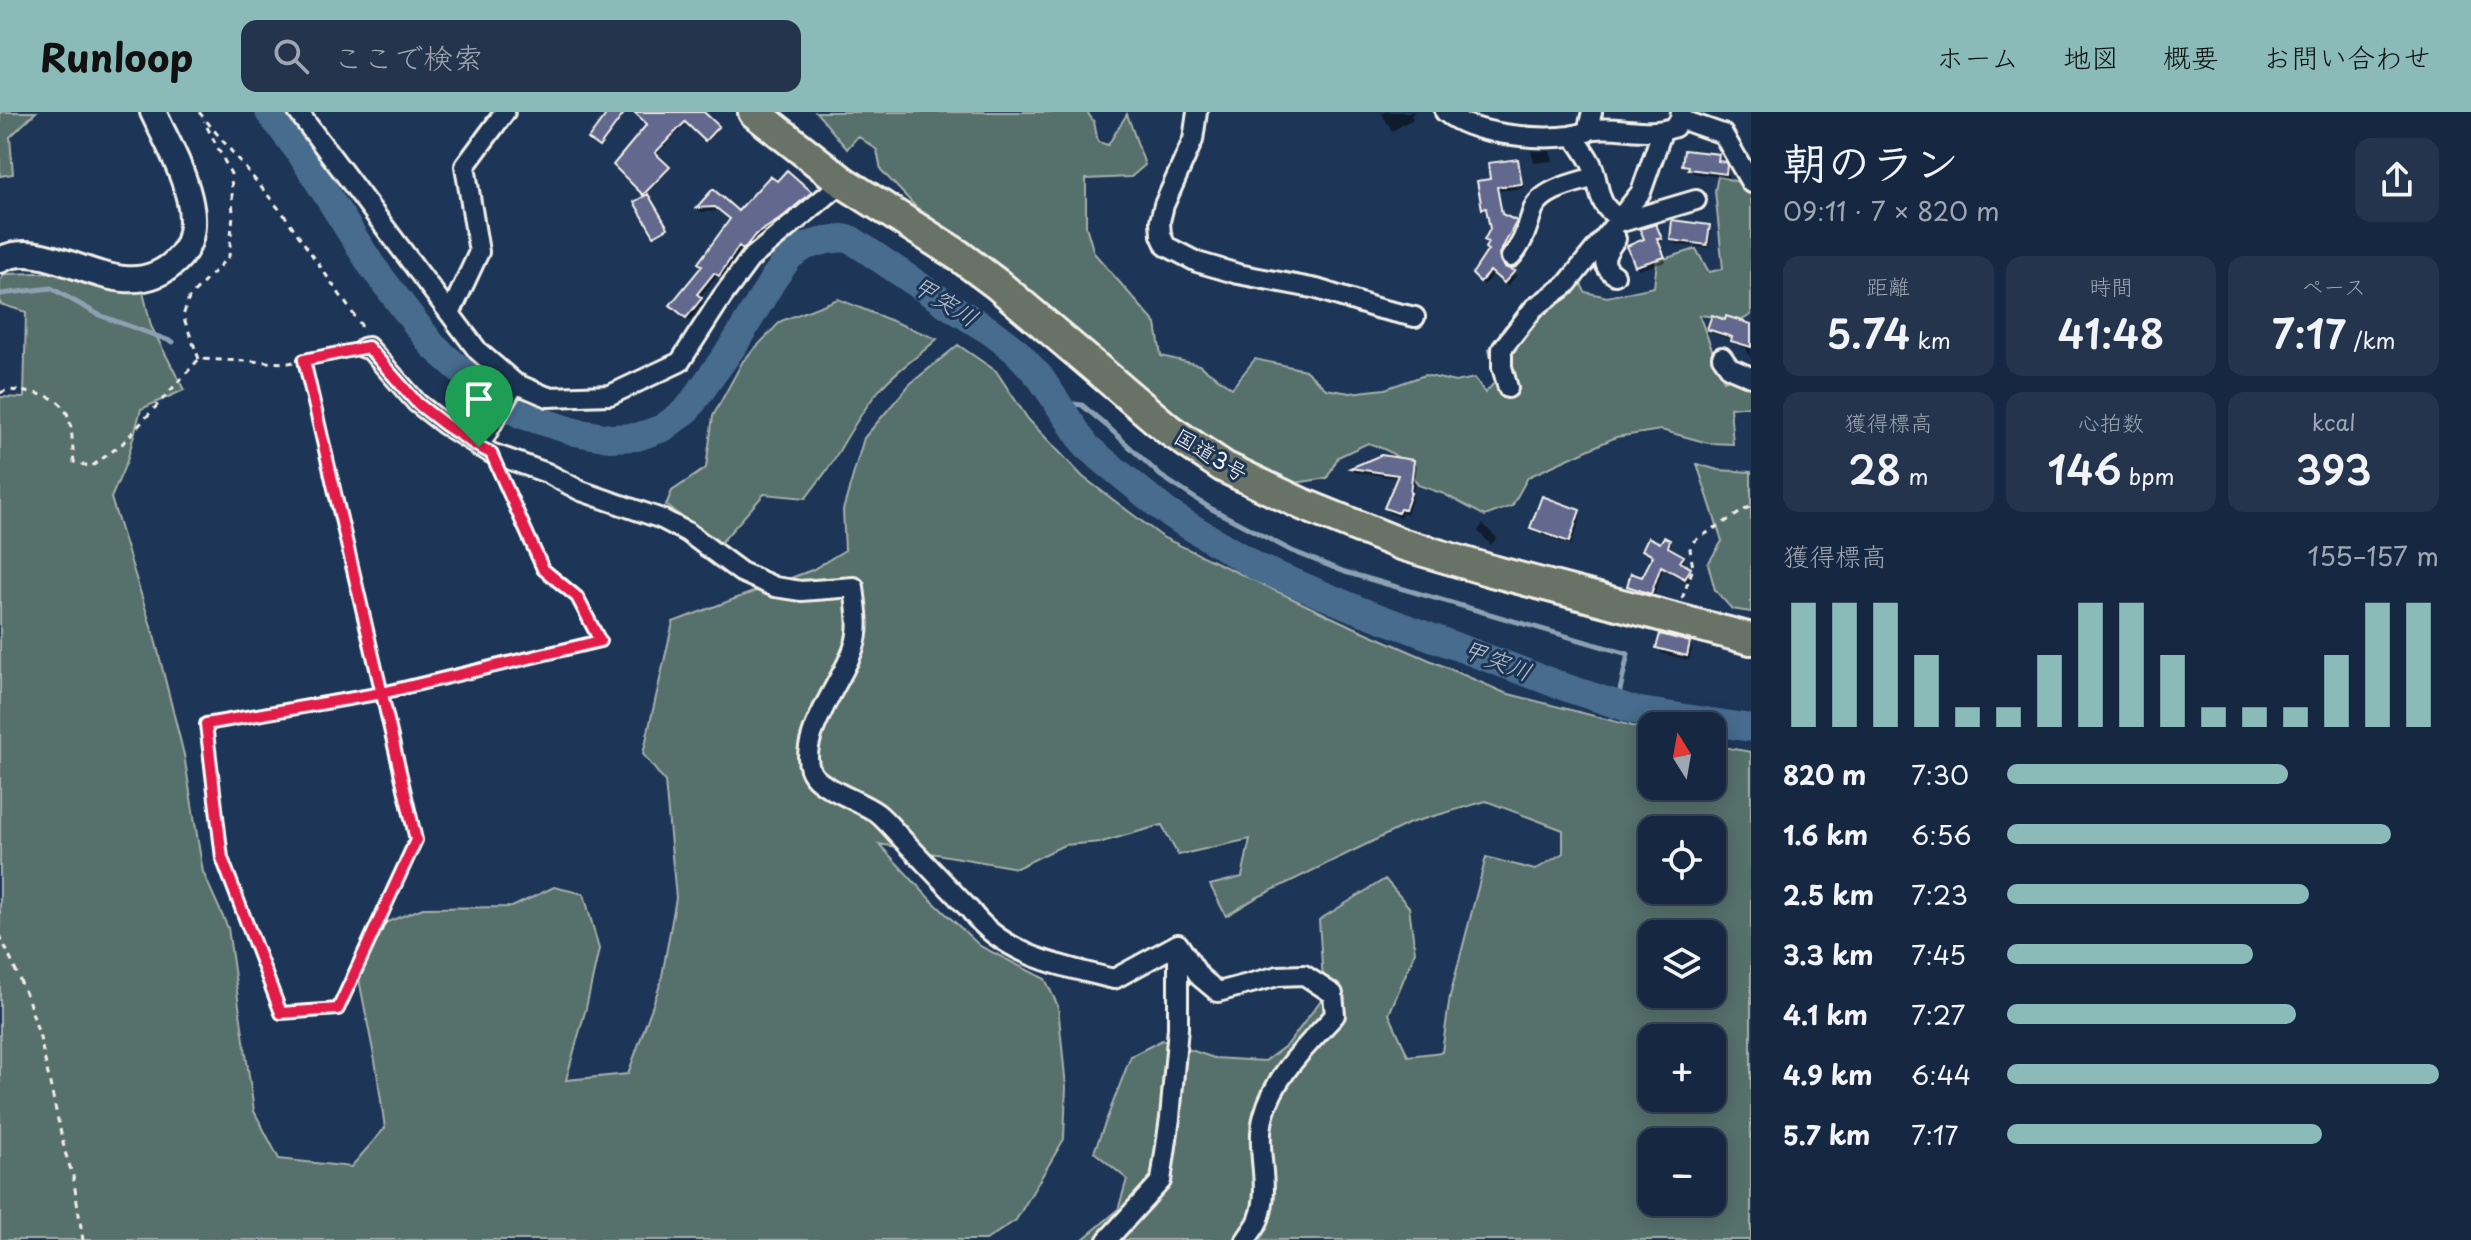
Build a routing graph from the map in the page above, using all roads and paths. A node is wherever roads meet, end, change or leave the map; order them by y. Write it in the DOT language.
graph roads {
  1 [pos="153,112"];
  2 [pos="298,112"];
  3 [pos="505,112"];
  4 [pos="754,112"];
  5 [pos="1197,112"];
  6 [pos="1445,112"];
  7 [pos="1592,112"];
  8 [pos="200,113"];
  9 [pos="1680,115"];
  10 [pos="1662,132"];
  11 [pos="1580,134"];
  12 [pos="1595,177"];
  13 [pos="843,182"];
  14 [pos="1751,183"];
  15 [pos="1696,200"];
  16 [pos="1622,220"];
  17 [pos="1511,257"];
  18 [pos="0,260"];
  19 [pos="1615,275"];
  20 [pos="450,314"];
  21 [pos="1415,317"];
  22 [pos="364,348"];
  23 [pos="1722,357"];
  24 [pos="199,359"];
  25 [pos="304,360"];
  26 [pos="1751,377"];
  27 [pos="515,383"];
  28 [pos="1508,388"];
  29 [pos="0,393"];
  30 [pos="485,450"];
  31 [pos="1751,506"];
  32 [pos="1675,618"];
  33 [pos="1751,639"];
  34 [pos="382,693"];
  35 [pos="0,935"];
  36 [pos="1178,944"];
  37 [pos="83,1240"];
  38 [pos="1107,1240"];
  39 [pos="1246,1240"];
  1 -- 18 [label="main road"];
  2 -- 20 [label="street"];
  3 -- 20 [label="street"];
  4 -- 13 [label="highway, 国道3号"];
  5 -- 21 [label="street"];
  6 -- 11 [label="street"];
  7 -- 11 [label="street"];
  8 -- 22 [label="path"];
  8 -- 24 [label="path"];
  9 -- 10 [label="street"];
  9 -- 14 [label="street"];
  10 -- 11 [label="street"];
  10 -- 16 [label="street"];
  11 -- 12 [label="street"];
  12 -- 16 [label="street"];
  12 -- 17 [label="street"];
  13 -- 27 [label="street"];
  13 -- 32 [label="highway, 国道3号"];
  15 -- 16 [label="street"];
  16 -- 19 [label="street"];
  16 -- 28 [label="street"];
  20 -- 27 [label="street"];
  22 -- 25 [label="path"];
  22 -- 30 [label="street"];
  23 -- 26 [label="street"];
  24 -- 25 [label="path"];
  24 -- 29 [label="path"];
  25 -- 34 [label="path"];
  27 -- 30 [label="street"];
  30 -- 34 [label="path"];
  30 -- 36 [label="street"];
  31 -- 32 [label="path"];
  32 -- 33 [label="highway, 国道3号"];
  34 -- 34 [label="path"];
  35 -- 37 [label="path"];
  36 -- 38 [label="street"];
  36 -- 39 [label="street"];
}
